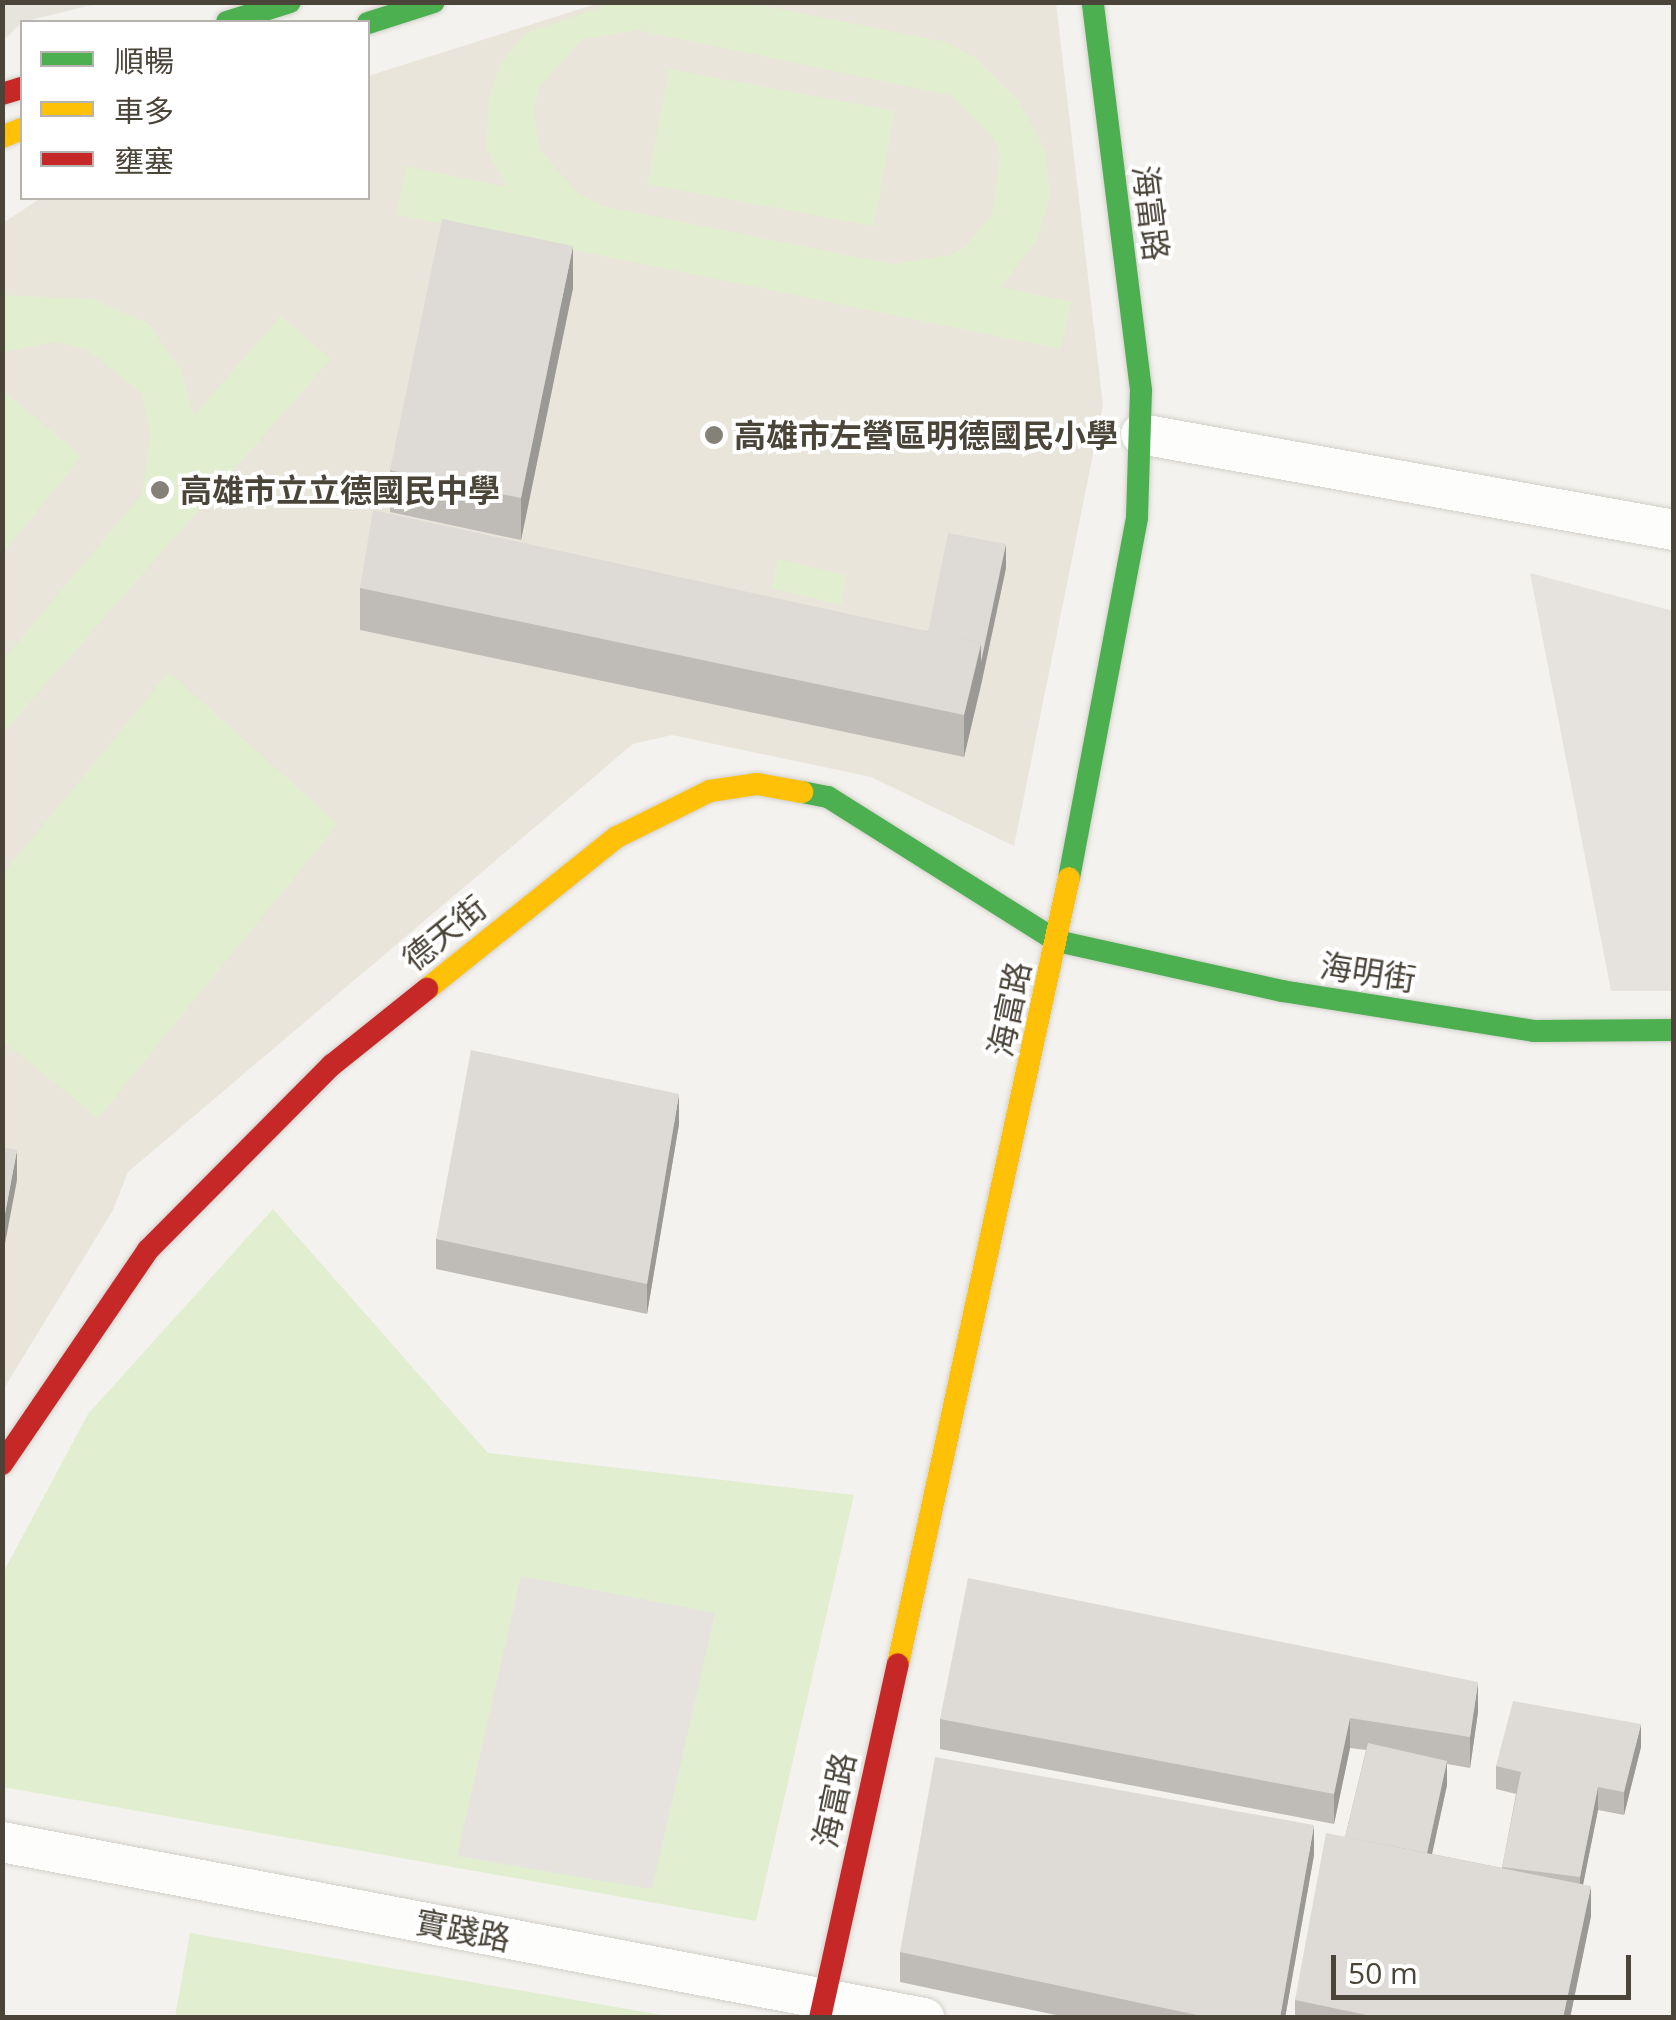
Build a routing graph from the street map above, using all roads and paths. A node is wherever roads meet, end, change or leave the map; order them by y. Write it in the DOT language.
graph roads {
  1 [pos="290,2"];
  2 [pos="434,2"];
  3 [pos="1093,2"];
  4 [pos="233,20"];
  5 [pos="370,22"];
  6 [pos="1141,434"];
  7 [pos="1674,530"];
  8 [pos="1058,941"];
  9 [pos="1674,1030"];
  10 [pos="2,1464"];
  11 [pos="2,1842"];
  12 [pos="822,2008"];
  13 [pos="924,2018"];
  1 -- 4 [label="street"];
  2 -- 5 [label="street"];
  3 -- 6 [label="street, 海富路"];
  6 -- 7 [label="street"];
  6 -- 8 [label="street, 海富路"];
  8 -- 9 [label="street, 海明街"];
  8 -- 10 [label="street, 德天街"];
  8 -- 12 [label="street, 海富路"];
  11 -- 12 [label="street, 實踐路"];
  12 -- 13 [label="street, 實踐路"];
}
